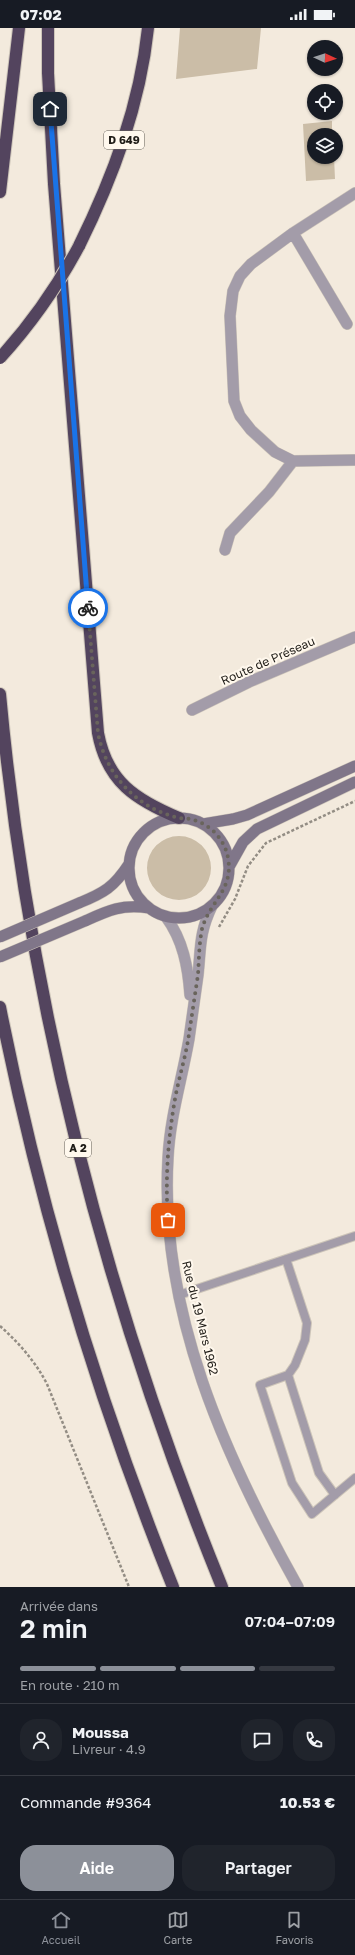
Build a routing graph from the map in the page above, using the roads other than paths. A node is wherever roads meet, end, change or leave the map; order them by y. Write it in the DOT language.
graph roads {
  1 [pos="19,28"];
  2 [pos="48,28"];
  3 [pos="148,28"];
  4 [pos="0,192"];
  5 [pos="355,193"];
  6 [pos="293,233"];
  7 [pos="347,324"];
  8 [pos="0,358"];
  9 [pos="355,460"];
  10 [pos="293,461"];
  11 [pos="225,550"];
  12 [pos="355,637"];
  13 [pos="0,694"];
  14 [pos="192,710"];
  15 [pos="355,766"];
  16 [pos="355,782"];
  17 [pos="179,818"];
  18 [pos="203,824"];
  19 [pos="129,863"];
  20 [pos="229,867"];
  21 [pos="212,906"];
  22 [pos="149,908"];
  23 [pos="166,916"];
  24 [pos="0,937"];
  25 [pos="0,957"];
  26 [pos="0,1007"];
  27 [pos="191,1013"];
  28 [pos="355,1236"];
  29 [pos="286,1259"];
  30 [pos="179,1295"];
  31 [pos="288,1375"];
  32 [pos="355,1478"];
  33 [pos="335,1495"];
  34 [pos="173,1587"];
  35 [pos="222,1587"];
  36 [pos="298,1587"];
  1 -- 4 [label="highway"];
  2 -- 17 [label="highway"];
  3 -- 8 [label="highway, D 649, bridge"];
  5 -- 6 [label="street"];
  6 -- 7 [label="street"];
  6 -- 10 [label="street"];
  9 -- 10 [label="street"];
  10 -- 11 [label="street"];
  12 -- 14 [label="street, Route de Préseau"];
  13 -- 35 [label="highway, A 2"];
  15 -- 18 [label="main road"];
  16 -- 20 [label="main road"];
  17 -- 18 [label="main road"];
  17 -- 19 [label="main road"];
  18 -- 20 [label="main road"];
  19 -- 22 [label="main road"];
  19 -- 24 [label="main road, bridge"];
  20 -- 21 [label="main road"];
  21 -- 23 [label="main road"];
  21 -- 27 [label="street"];
  22 -- 23 [label="main road"];
  22 -- 25 [label="main road, bridge"];
  23 -- 27 [label="street"];
  26 -- 34 [label="highway"];
  27 -- 30 [label="street, Rue du 19 Mars 1962"];
  28 -- 29 [label="lane"];
  29 -- 30 [label="lane"];
  29 -- 31 [label="lane"];
  30 -- 36 [label="street, Rue du 19 Mars 1962"];
  31 -- 33 [label="lane"];
  31 -- 33 [label="lane"];
  32 -- 33 [label="lane"];
}
